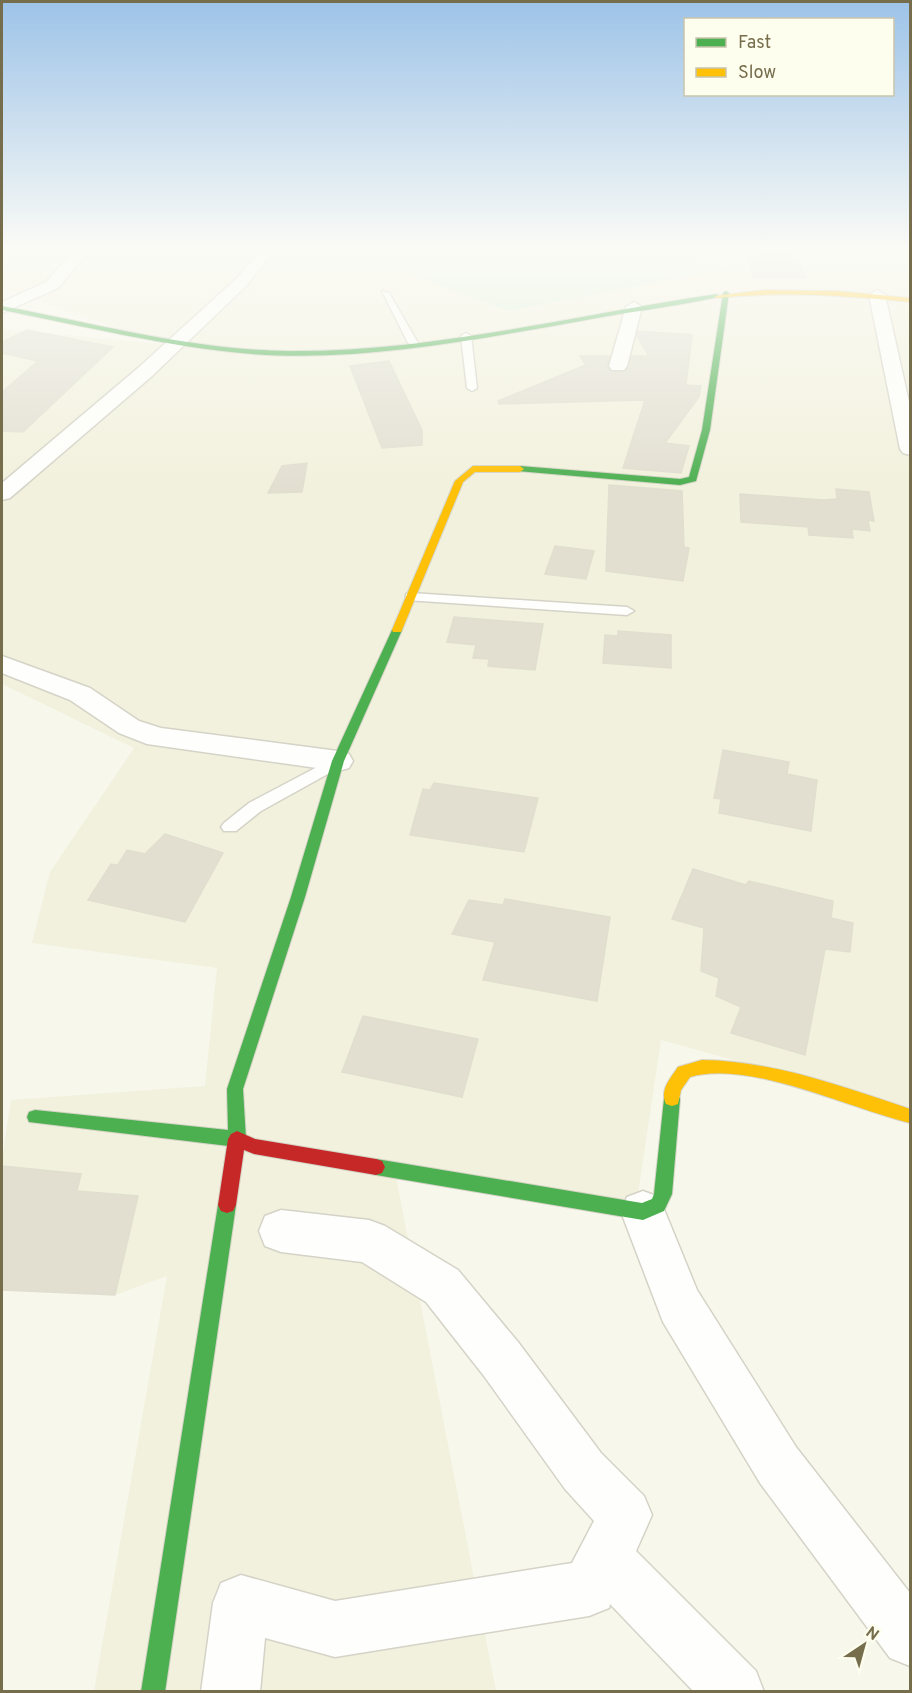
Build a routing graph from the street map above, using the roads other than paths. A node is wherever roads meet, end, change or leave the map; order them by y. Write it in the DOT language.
graph roads {
  1 [pos="121,330"];
  2 [pos="190,330"];
  3 [pos="405,330"];
  4 [pos="501,330"];
  5 [pos="628,330"];
  6 [pos="721,330"];
  7 [pos="885,330"];
  8 [pos="466,336"];
  9 [pos="179,341"];
  10 [pos="413,344"];
  11 [pos="618,366"];
  12 [pos="472,388"];
  13 [pos="910,449"];
  14 [pos="2,493"];
  15 [pos="411,597"];
  16 [pos="627,611"];
  17 [pos="2,664"];
  18 [pos="338,761"];
  19 [pos="230,827"];
  20 [pos="910,1116"];
  21 [pos="35,1117"];
  22 [pos="237,1139"];
  23 [pos="643,1212"];
  24 [pos="280,1231"];
  25 [pos="604,1558"];
  26 [pos="910,1638"];
  27 [pos="153,1692"];
  28 [pos="230,1692"];
  29 [pos="735,1692"];
  1 -- 9 [label="street"];
  2 -- 9 [label="street"];
  3 -- 10 [label="lane"];
  4 -- 8 [label="street"];
  5 -- 11 [label="street"];
  6 -- 15 [label="street"];
  7 -- 13 [label="street"];
  8 -- 10 [label="street"];
  8 -- 12 [label="lane"];
  9 -- 10 [label="street"];
  9 -- 14 [label="street"];
  15 -- 16 [label="lane"];
  15 -- 18 [label="street"];
  17 -- 18 [label="street"];
  18 -- 19 [label="lane"];
  18 -- 22 [label="street"];
  20 -- 23 [label="street"];
  21 -- 22 [label="street"];
  22 -- 23 [label="street"];
  22 -- 27 [label="street"];
  23 -- 26 [label="street"];
  24 -- 25 [label="street"];
  25 -- 28 [label="street"];
  25 -- 29 [label="street"];
}
